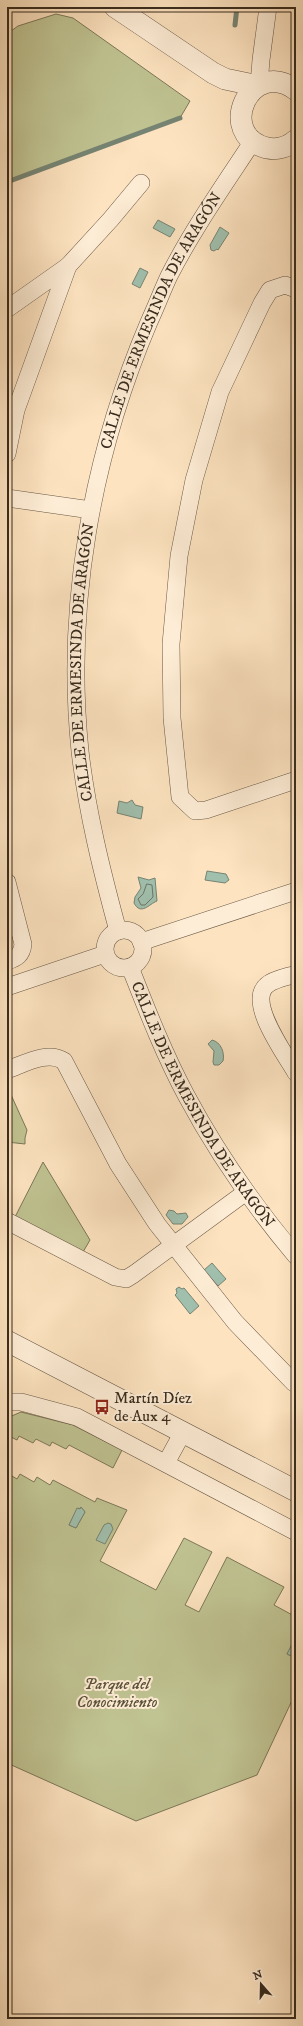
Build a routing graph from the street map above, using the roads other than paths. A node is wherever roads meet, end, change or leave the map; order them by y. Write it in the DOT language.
graph roads {
  1 [pos="115,7"];
  2 [pos="268,7"];
  3 [pos="213,73"];
  4 [pos="259,86"];
  5 [pos="296,90"];
  6 [pos="241,112"];
  7 [pos="253,141"];
  8 [pos="295,142"];
  9 [pos="141,183"];
  10 [pos="68,266"];
  11 [pos="296,289"];
  12 [pos="7,309"];
  13 [pos="7,454"];
  14 [pos="7,498"];
  15 [pos="91,510"];
  16 [pos="296,780"];
  17 [pos="7,882"];
  18 [pos="296,890"];
  19 [pos="118,931"];
  20 [pos="141,942"];
  21 [pos="105,954"];
  22 [pos="7,961"];
  23 [pos="130,967"];
  24 [pos="296,974"];
  25 [pos="7,987"];
  26 [pos="7,1070"];
  27 [pos="296,1073"];
  28 [pos="246,1192"];
  29 [pos="7,1222"];
  30 [pos="172,1246"];
  31 [pos="296,1256"];
  32 [pos="7,1341"];
  33 [pos="294,1383"];
  34 [pos="7,1402"];
  35 [pos="183,1432"];
  36 [pos="166,1463"];
  37 [pos="296,1491"];
  38 [pos="296,1532"];
  1 -- 3 [label="street"];
  2 -- 4 [label="street"];
  3 -- 4 [label="street"];
  3 -- 6 [label="street"];
  4 -- 5 [label="street"];
  4 -- 6 [label="street"];
  6 -- 7 [label="street"];
  7 -- 8 [label="street"];
  7 -- 15 [label="street, CALLE DE ERMESINDA DE ARAGÓN"];
  9 -- 10 [label="street"];
  10 -- 12 [label="street"];
  10 -- 13 [label="street"];
  11 -- 16 [label="street"];
  14 -- 15 [label="street, CALLE DE ERMESINDA DE ARAGÓN"];
  15 -- 19 [label="street, CALLE DE ERMESINDA DE ARAGÓN"];
  17 -- 22 [label="street"];
  18 -- 20 [label="street"];
  19 -- 20 [label="street"];
  19 -- 21 [label="street"];
  20 -- 23 [label="street"];
  21 -- 23 [label="street"];
  21 -- 25 [label="street"];
  23 -- 28 [label="street, CALLE DE ERMESINDA DE ARAGÓN"];
  24 -- 27 [label="street"];
  26 -- 30 [label="street"];
  28 -- 30 [label="street"];
  28 -- 31 [label="street, CALLE DE ERMESINDA DE ARAGÓN"];
  29 -- 30 [label="street"];
  30 -- 33 [label="street"];
  32 -- 35 [label="street"];
  34 -- 36 [label="street"];
  35 -- 36 [label="street"];
  35 -- 37 [label="street"];
  36 -- 38 [label="street"];
}
